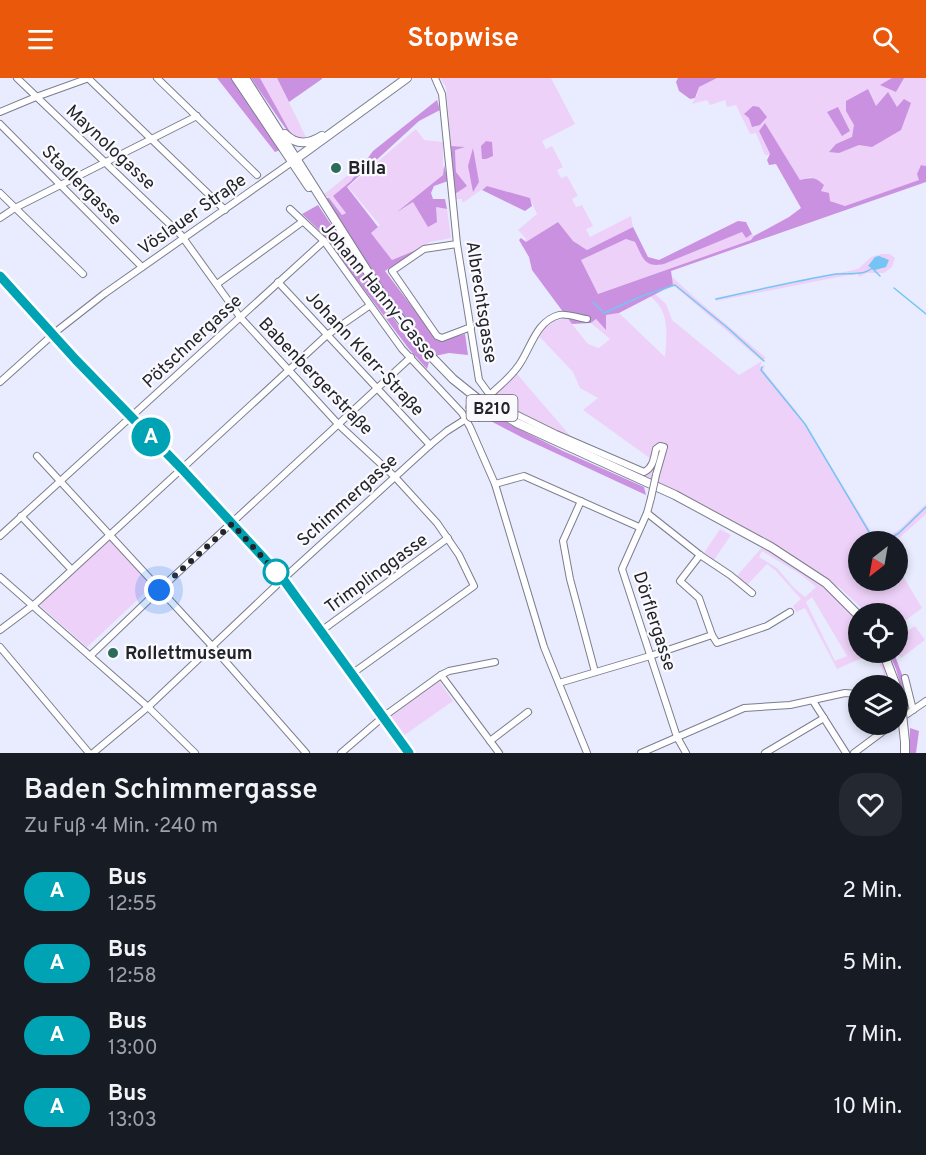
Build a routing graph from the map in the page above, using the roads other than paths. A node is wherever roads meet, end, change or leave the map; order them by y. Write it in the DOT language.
graph roads {
  1 [pos="16,78"];
  2 [pos="89,78"];
  3 [pos="157,78"];
  4 [pos="236,78"];
  5 [pos="245,78"];
  6 [pos="407,78"];
  7 [pos="435,78"];
  8 [pos="36,97"];
  9 [pos="266,109"];
  10 [pos="0,112"];
  11 [pos="197,116"];
  12 [pos="0,124"];
  13 [pos="335,132"];
  14 [pos="151,139"];
  15 [pos="295,160"];
  16 [pos="106,162"];
  17 [pos="257,175"];
  18 [pos="61,185"];
  19 [pos="0,193"];
  20 [pos="15,208"];
  21 [pos="291,209"];
  22 [pos="225,210"];
  23 [pos="0,218"];
  24 [pos="302,222"];
  25 [pos="185,238"];
  26 [pos="324,241"];
  27 [pos="457,244"];
  28 [pos="142,267"];
  29 [pos="83,274"];
  30 [pos="0,276"];
  31 [pos="278,282"];
  32 [pos="217,284"];
  33 [pos="369,306"];
  34 [pos="240,317"];
  35 [pos="587,319"];
  36 [pos="471,327"];
  37 [pos="53,334"];
  38 [pos="327,335"];
  39 [pos="411,357"];
  40 [pos="288,371"];
  41 [pos="0,382"];
  42 [pos="377,389"];
  43 [pos="490,394"];
  44 [pos="131,417"];
  45 [pos="466,419"];
  46 [pos="339,425"];
  47 [pos="430,445"];
  48 [pos="37,456"];
  49 [pos="182,469"];
  50 [pos="395,477"];
  51 [pos="61,481"];
  52 [pos="495,484"];
  53 [pos="581,501"];
  54 [pos="646,513"];
  55 [pos="21,516"];
  56 [pos="232,524"];
  57 [pos="639,527"];
  58 [pos="110,535"];
  59 [pos="0,536"];
  60 [pos="448,538"];
  61 [pos="700,555"];
  62 [pos="71,569"];
  63 [pos="0,577"];
  64 [pos="283,579"];
  65 [pos="159,590"];
  66 [pos="752,593"];
  67 [pos="848,605"];
  68 [pos="33,606"];
  69 [pos="790,612"];
  70 [pos="0,630"];
  71 [pos="321,631"];
  72 [pos="712,635"];
  73 [pos="212,646"];
  74 [pos="0,647"];
  75 [pos="90,656"];
  76 [pos="650,656"];
  77 [pos="495,662"];
  78 [pos="595,672"];
  79 [pos="353,673"];
  80 [pos="441,675"];
  81 [pos="559,683"];
  82 [pos="908,690"];
  83 [pos="848,693"];
  84 [pos="926,700"];
  85 [pos="813,701"];
  86 [pos="148,707"];
  87 [pos="913,710"];
  88 [pos="528,712"];
  89 [pos="908,713"];
  90 [pos="383,717"];
  91 [pos="824,718"];
  92 [pos="878,735"];
  93 [pos="904,735"];
  94 [pos="677,737"];
  95 [pos="490,741"];
  96 [pos="91,753"];
  97 [pos="195,753"];
  98 [pos="306,753"];
  99 [pos="341,753"];
  100 [pos="409,753"];
  101 [pos="499,753"];
  102 [pos="588,753"];
  103 [pos="641,753"];
  104 [pos="686,753"];
  105 [pos="765,753"];
  106 [pos="846,753"];
  107 [pos="854,753"];
  108 [pos="904,753"];
  1 -- 8 [label="street, Maynologasse"];
  2 -- 8 [label="street"];
  2 -- 14 [label="street"];
  3 -- 11 [label="street"];
  4 -- 15 [label="main road, B210"];
  5 -- 9 [label="main road, B210"];
  6 -- 13 [label="main road, Vöslauer Straße"];
  7 -- 27 [label="street, Albrechtsgasse"];
  8 -- 10 [label="street"];
  8 -- 16 [label="street, Maynologasse"];
  9 -- 13 [label="main road, B210"];
  9 -- 15 [label="main road, B210"];
  11 -- 14 [label="street"];
  11 -- 17 [label="street"];
  12 -- 18 [label="street, Stadlergasse"];
  13 -- 15 [label="main road, Vöslauer Straße"];
  14 -- 16 [label="street"];
  14 -- 22 [label="street"];
  15 -- 22 [label="street, Vöslauer Straße"];
  15 -- 67 [label="main road, B210"];
  16 -- 18 [label="street"];
  16 -- 25 [label="street, Maynologasse"];
  18 -- 20 [label="street"];
  18 -- 28 [label="street, Stadlergasse"];
  19 -- 20 [label="street"];
  20 -- 23 [label="street"];
  20 -- 29 [label="street"];
  21 -- 24 [label="street, Johann Hanny-Gasse"];
  22 -- 25 [label="street, Vöslauer Straße"];
  24 -- 26 [label="street, Johann Hanny-Gasse"];
  24 -- 32 [label="street"];
  25 -- 28 [label="street, Vöslauer Straße"];
  25 -- 32 [label="street, Babenbergerstraße"];
  26 -- 31 [label="street, Pötschnergasse"];
  26 -- 33 [label="street, Johann Hanny-Gasse"];
  27 -- 36 [label="street, Albrechtsgasse"];
  27 -- 36 [label="street"];
  28 -- 37 [label="street, Vöslauer Straße"];
  30 -- 37 [label="street"];
  31 -- 34 [label="street, Pötschnergasse"];
  31 -- 38 [label="street, Johann Klerr-Straße"];
  32 -- 34 [label="street, Babenbergerstraße"];
  33 -- 38 [label="street"];
  33 -- 39 [label="street, Johann Hanny-Gasse"];
  34 -- 40 [label="street, Babenbergerstraße"];
  34 -- 44 [label="street, Pötschnergasse"];
  35 -- 43 [label="street, Albrechtsgasse"];
  36 -- 43 [label="street, Albrechtsgasse"];
  37 -- 41 [label="street, Vöslauer Straße"];
  37 -- 44 [label="street"];
  38 -- 40 [label="street"];
  38 -- 42 [label="street, Johann Klerr-Straße"];
  39 -- 42 [label="street"];
  39 -- 45 [label="street, Johann Hanny-Gasse"];
  40 -- 46 [label="street, Babenbergerstraße"];
  40 -- 49 [label="street"];
  42 -- 46 [label="street"];
  42 -- 47 [label="street, Johann Klerr-Straße"];
  43 -- 54 [label="street, Dörflergasse, bridge"];
  44 -- 49 [label="street"];
  44 -- 51 [label="street, Pötschnergasse"];
  45 -- 47 [label="street, Schimmergasse"];
  45 -- 52 [label="street"];
  46 -- 50 [label="street, Babenbergerstraße"];
  46 -- 56 [label="street"];
  47 -- 50 [label="street, Schimmergasse"];
  48 -- 51 [label="street"];
  49 -- 56 [label="street"];
  49 -- 58 [label="street"];
  50 -- 60 [label="street, Babenbergerstraße"];
  50 -- 64 [label="street, Schimmergasse"];
  51 -- 55 [label="street, Pötschnergasse"];
  51 -- 58 [label="street"];
  52 -- 53 [label="street"];
  52 -- 81 [label="street"];
  53 -- 57 [label="street"];
  53 -- 78 [label="street"];
  54 -- 57 [label="street, Dörflergasse"];
  54 -- 61 [label="street"];
  55 -- 59 [label="street, Pötschnergasse"];
  55 -- 62 [label="street"];
  56 -- 64 [label="street"];
  56 -- 65 [label="street"];
  57 -- 76 [label="street, Dörflergasse"];
  58 -- 62 [label="street"];
  58 -- 65 [label="street"];
  60 -- 71 [label="street, Trimplinggasse"];
  60 -- 79 [label="street, Babenbergerstraße"];
  61 -- 66 [label="street"];
  61 -- 72 [label="street"];
  62 -- 68 [label="street"];
  63 -- 68 [label="street"];
  64 -- 71 [label="street"];
  64 -- 73 [label="street, Schimmergasse"];
  65 -- 73 [label="street"];
  65 -- 75 [label="street"];
  68 -- 70 [label="street"];
  68 -- 75 [label="street"];
  69 -- 72 [label="street"];
  71 -- 79 [label="street"];
  72 -- 76 [label="street"];
  73 -- 86 [label="street, Schimmergasse"];
  73 -- 98 [label="street"];
  74 -- 96 [label="street"];
  75 -- 86 [label="street"];
  76 -- 78 [label="street"];
  76 -- 94 [label="street, Dörflergasse"];
  77 -- 80 [label="street"];
  78 -- 81 [label="street"];
  79 -- 90 [label="street"];
  80 -- 90 [label="street"];
  80 -- 95 [label="street"];
  81 -- 102 [label="street"];
  82 -- 87 [label="street"];
  83 -- 85 [label="street"];
  84 -- 87 [label="street"];
  85 -- 91 [label="street"];
  85 -- 94 [label="street"];
  86 -- 96 [label="street, Schimmergasse"];
  86 -- 97 [label="street"];
  87 -- 89 [label="street"];
  88 -- 95 [label="street"];
  90 -- 99 [label="street"];
  90 -- 100 [label="street"];
  91 -- 105 [label="street"];
  91 -- 106 [label="street"];
  92 -- 107 [label="street"];
  93 -- 108 [label="main road, bridge"];
  94 -- 103 [label="street"];
  94 -- 104 [label="street, Dörflergasse"];
  95 -- 101 [label="street"];
}
